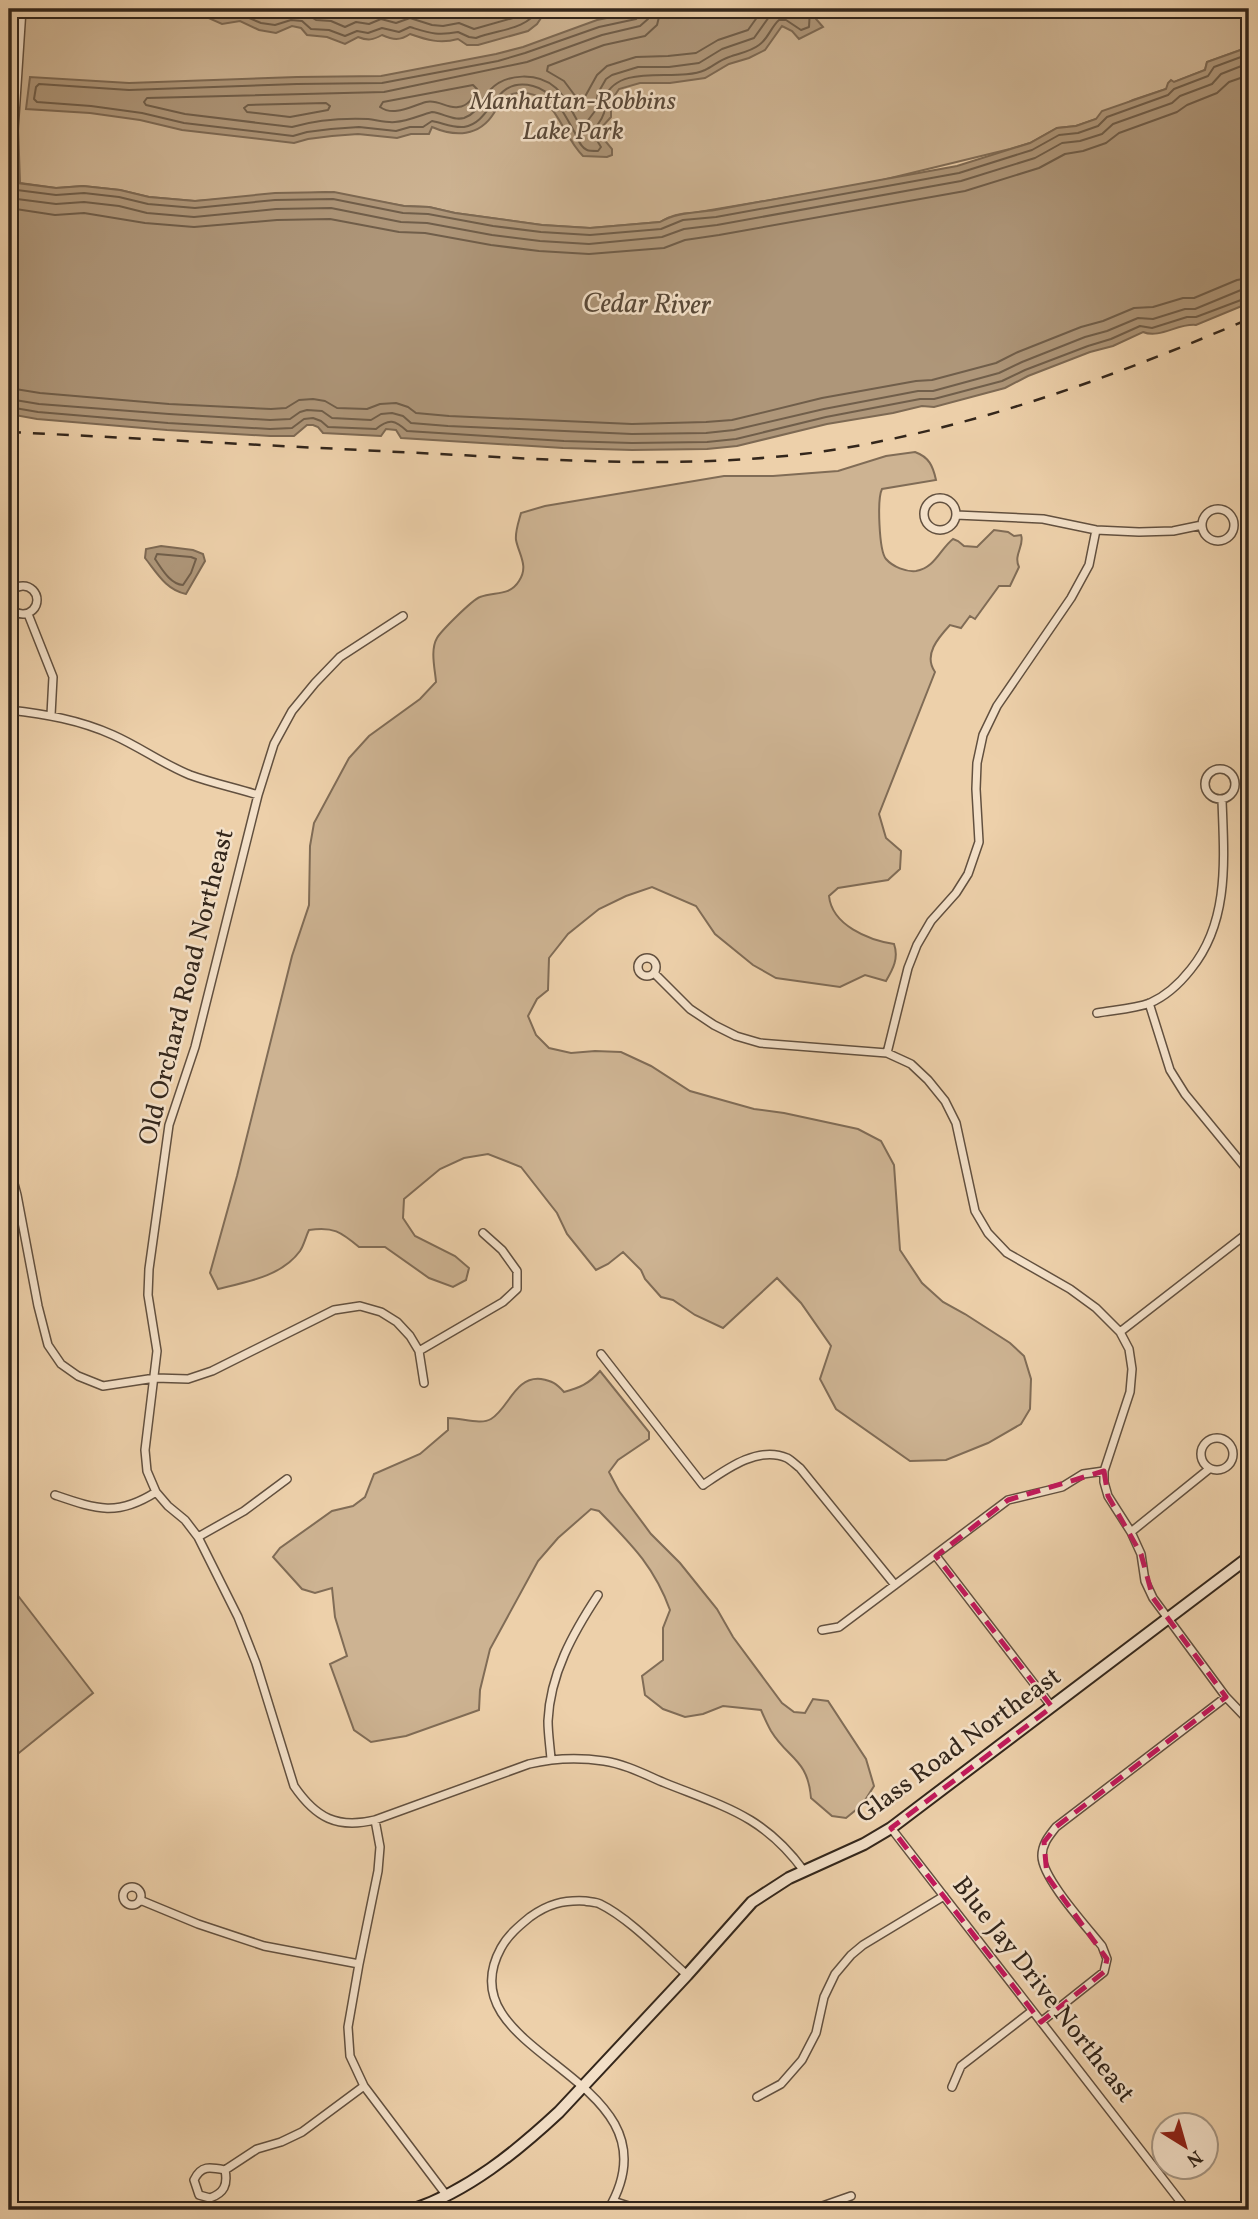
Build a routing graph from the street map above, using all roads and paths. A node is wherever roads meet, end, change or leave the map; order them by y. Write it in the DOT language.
graph roads {
  1 [pos="22,9"];
  2 [pos="10,161"];
  3 [pos="956,515"];
  4 [pos="1202,525"];
  5 [pos="1096,530"];
  6 [pos="28,614"];
  7 [pos="403,616"];
  8 [pos="9,710"];
  9 [pos="51,715"];
  10 [pos="258,794"];
  11 [pos="1222,800"];
  12 [pos="654,973"];
  13 [pos="1149,1003"];
  14 [pos="1097,1013"];
  15 [pos="887,1053"];
  16 [pos="9,1165"];
  17 [pos="1249,1172"];
  18 [pos="1249,1232"];
  19 [pos="483,1233"];
  20 [pos="1120,1332"];
  21 [pos="419,1351"];
  22 [pos="601,1354"];
  23 [pos="155,1378"];
  24 [pos="424,1383"];
  25 [pos="1209,1469"];
  26 [pos="1104,1471"];
  27 [pos="287,1479"];
  28 [pos="156,1492"];
  29 [pos="55,1496"];
  30 [pos="1130,1532"];
  31 [pos="198,1537"];
  32 [pos="936,1556"];
  33 [pos="1249,1557"];
  34 [pos="895,1586"];
  35 [pos="598,1595"];
  36 [pos="1168,1619"];
  37 [pos="822,1630"];
  38 [pos="1226,1697"];
  39 [pos="1052,1707"];
  40 [pos="1249,1721"];
  41 [pos="551,1759"];
  42 [pos="375,1819"];
  43 [pos="891,1828"];
  44 [pos="804,1871"];
  45 [pos="944,1896"];
  46 [pos="140,1900"];
  47 [pos="359,1964"];
  48 [pos="687,1975"];
  49 [pos="1032,2011"];
  50 [pos="1041,2022"];
  51 [pos="364,2086"];
  52 [pos="582,2087"];
  53 [pos="952,2087"];
  54 [pos="757,2097"];
  55 [pos="225,2170"];
  56 [pos="447,2196"];
  57 [pos="851,2196"];
  58 [pos="613,2201"];
  59 [pos="412,2210"];
  60 [pos="608,2210"];
  61 [pos="641,2210"];
  62 [pos="811,2210"];
  63 [pos="1187,2210"];
  1 -- 2 [label="street"];
  3 -- 3 [label="street"];
  3 -- 5 [label="street"];
  4 -- 4 [label="street"];
  4 -- 5 [label="street"];
  5 -- 15 [label="street"];
  6 -- 6 [label="street"];
  6 -- 9 [label="street"];
  7 -- 10 [label="street, Old Orchard Road Northeast"];
  8 -- 9 [label="street"];
  9 -- 10 [label="street"];
  10 -- 23 [label="street, Old Orchard Road Northeast"];
  11 -- 11 [label="street"];
  11 -- 13 [label="street"];
  12 -- 15 [label="street"];
  13 -- 14 [label="street"];
  13 -- 17 [label="street"];
  15 -- 20 [label="street"];
  16 -- 23 [label="street"];
  18 -- 20 [label="street"];
  19 -- 21 [label="street"];
  20 -- 26 [label="street"];
  21 -- 23 [label="street"];
  21 -- 24 [label="street"];
  22 -- 34 [label="street"];
  23 -- 28 [label="street, Old Orchard Road Northeast"];
  25 -- 25 [label="street"];
  25 -- 30 [label="street"];
  26 -- 30 [label="street"];
  26 -- 32 [label="street"];
  27 -- 31 [label="street"];
  28 -- 29 [label="street"];
  28 -- 31 [label="street, Old Orchard Road Northeast"];
  30 -- 36 [label="street"];
  31 -- 42 [label="street, Old Orchard Road Northeast"];
  32 -- 34 [label="street"];
  32 -- 39 [label="street"];
  33 -- 36 [label="street, Glass Road Northeast"];
  34 -- 37 [label="street"];
  35 -- 41 [label="street"];
  36 -- 38 [label="street"];
  36 -- 39 [label="street, Glass Road Northeast"];
  38 -- 40 [label="street"];
  38 -- 50 [label="street"];
  39 -- 43 [label="street, Glass Road Northeast"];
  41 -- 42 [label="street, Old Orchard Road Northeast"];
  41 -- 44 [label="street, Old Orchard Road Northeast"];
  42 -- 47 [label="street"];
  43 -- 44 [label="street, Glass Road Northeast"];
  43 -- 45 [label="street, Blue Jay Drive Northeast"];
  44 -- 48 [label="street, Glass Road Northeast"];
  45 -- 49 [label="street, Blue Jay Drive Northeast"];
  45 -- 54 [label="street"];
  46 -- 47 [label="street"];
  47 -- 51 [label="street"];
  48 -- 52 [label="street, Glass Road Northeast"];
  48 -- 52 [label="street"];
  49 -- 50 [label="street, Blue Jay Drive Northeast"];
  49 -- 53 [label="street"];
  50 -- 63 [label="street, Blue Jay Drive Northeast"];
  51 -- 55 [label="street"];
  51 -- 56 [label="street"];
  52 -- 56 [label="street, Glass Road Northeast"];
  52 -- 58 [label="street"];
  55 -- 55 [label="street"];
  56 -- 59 [label="street, Glass Road Northeast"];
  57 -- 62 [label="street"];
  58 -- 60 [label="street"];
  58 -- 61 [label="street"];
}
